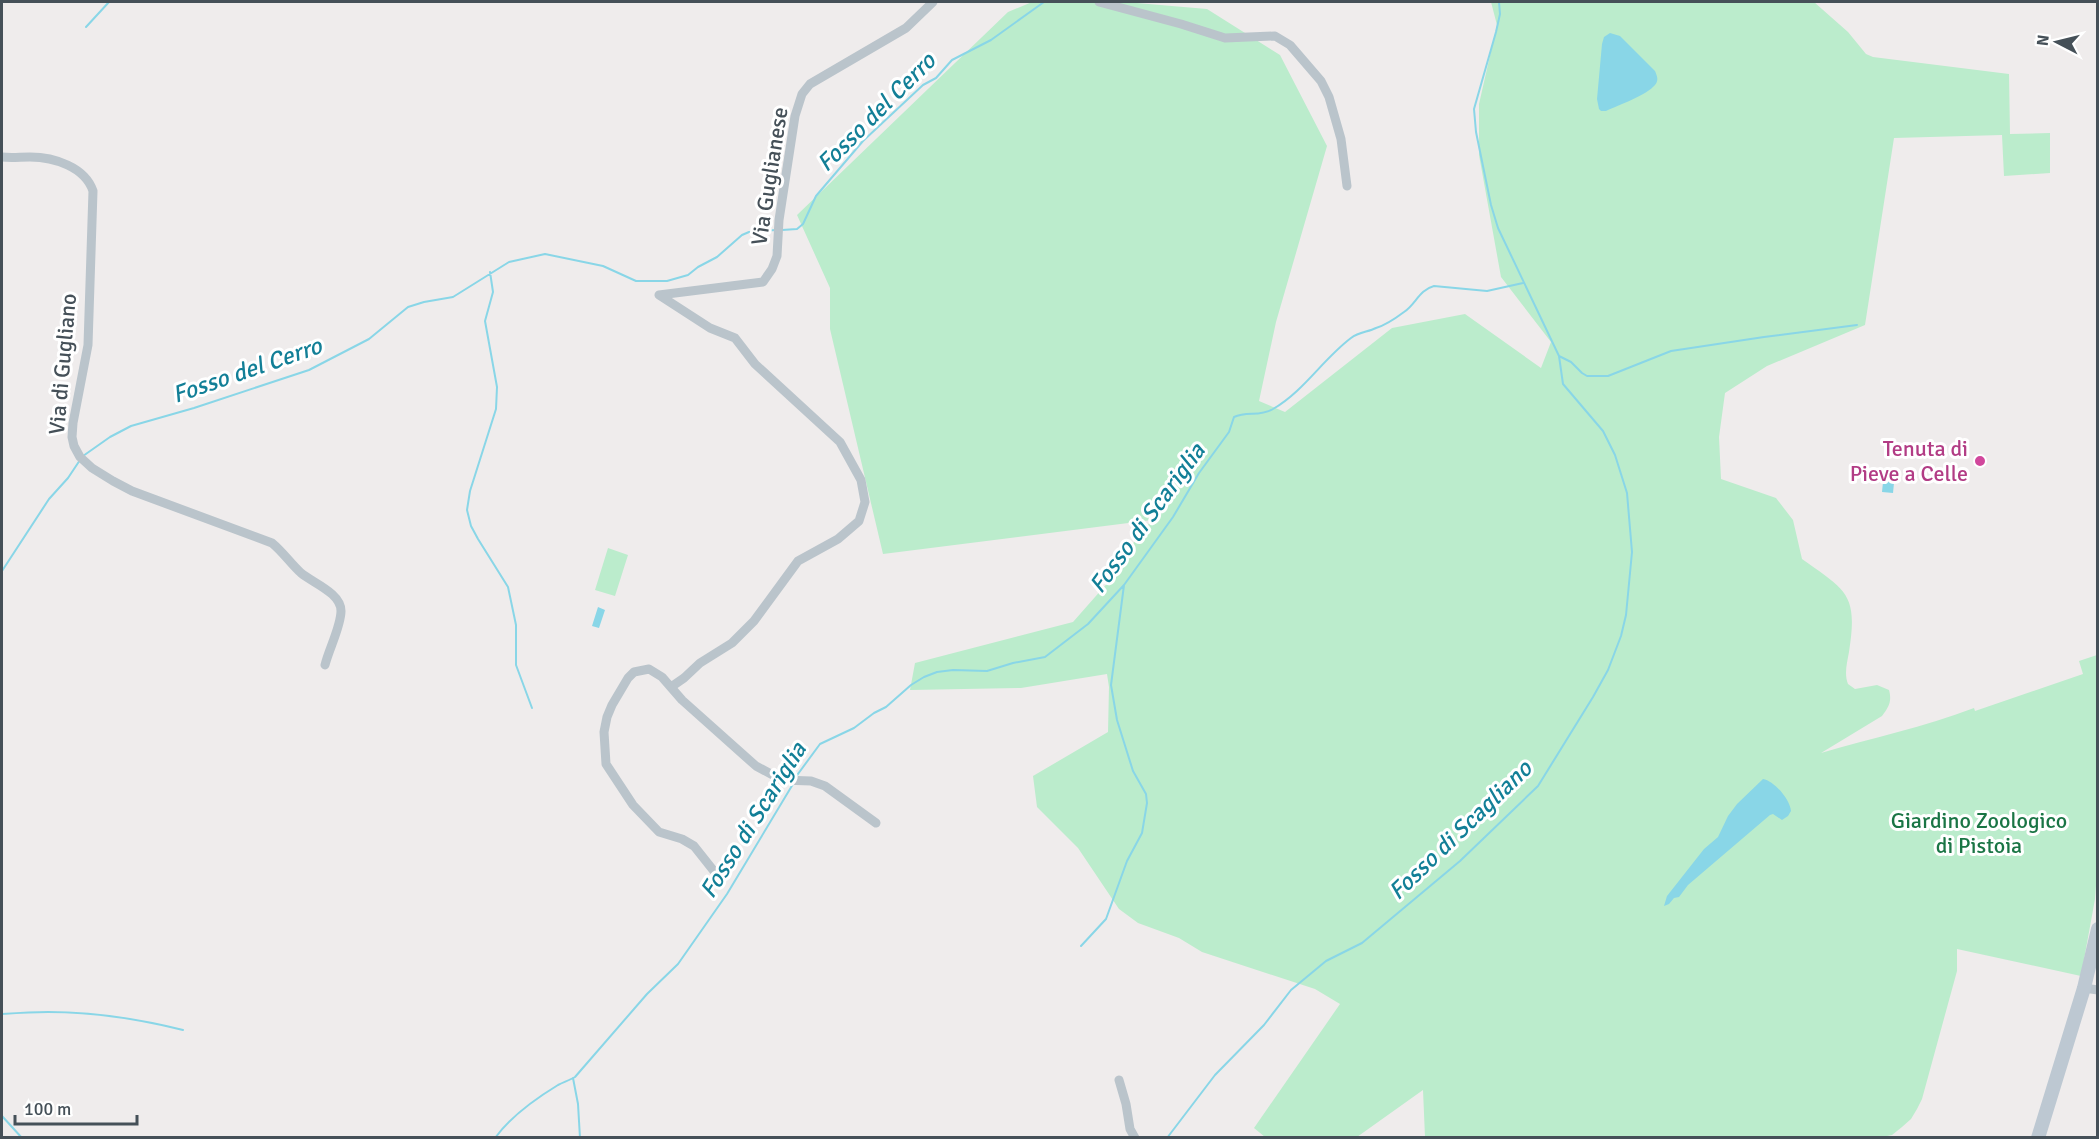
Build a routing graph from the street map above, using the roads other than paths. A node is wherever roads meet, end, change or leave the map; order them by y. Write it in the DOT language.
graph roads {
  1 [pos="933,2"];
  2 [pos="1099,2"];
  3 [pos="2,157"];
  4 [pos="1347,186"];
  5 [pos="325,665"];
  6 [pos="671,687"];
  7 [pos="876,823"];
  8 [pos="721,880"];
  9 [pos="2097,929"];
  10 [pos="2091,989"];
  11 [pos="1119,1080"];
  12 [pos="1135,1137"];
  13 [pos="2038,1137"];
  1 -- 6 [label="street, Via Guglianese"];
  2 -- 4 [label="street"];
  3 -- 5 [label="street, Via di Gugliano"];
  6 -- 7 [label="street"];
  6 -- 8 [label="street"];
  9 -- 10 [label="main road"];
  10 -- 13 [label="main road"];
  11 -- 12 [label="street"];
}
